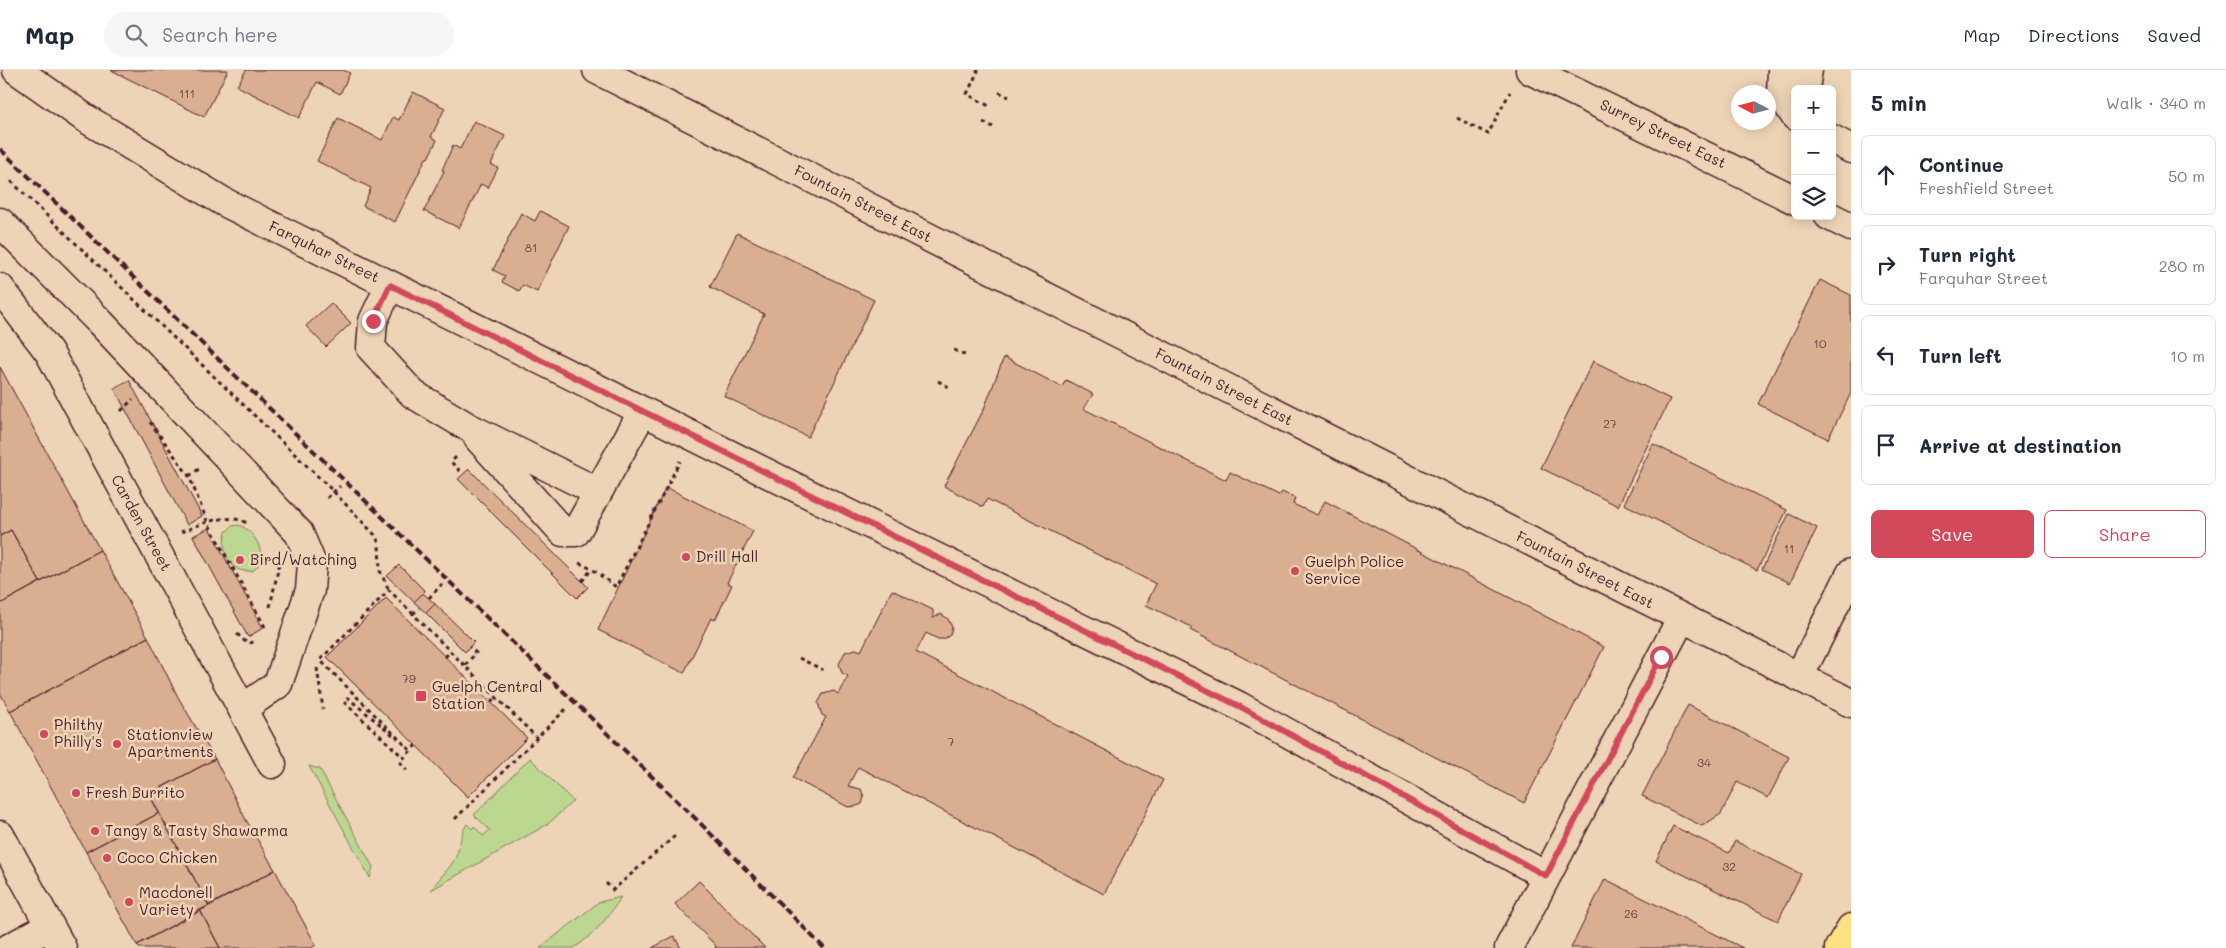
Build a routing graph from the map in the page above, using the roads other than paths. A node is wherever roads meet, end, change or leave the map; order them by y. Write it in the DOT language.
graph roads {
  1 [pos="17,70"];
  2 [pos="597,70"];
  3 [pos="1782,70"];
  4 [pos="1808,70"];
  5 [pos="1522,77"];
  6 [pos="1805,85"];
  7 [pos="1791,109"];
  8 [pos="1836,141"];
  9 [pos="1851,149"];
  10 [pos="1791,198"];
  11 [pos="1836,220"];
  12 [pos="0,222"];
  13 [pos="1851,227"];
  14 [pos="390,285"];
  15 [pos="0,288"];
  16 [pos="643,411"];
  17 [pos="468,427"];
  18 [pos="598,492"];
  19 [pos="1851,573"];
  20 [pos="1681,619"];
  21 [pos="1799,677"];
  22 [pos="1851,703"];
  23 [pos="242,709"];
  24 [pos="272,764"];
  25 [pos="0,835"];
  26 [pos="1546,876"];
  27 [pos="1851,928"];
  28 [pos="56,937"];
  29 [pos="9,948"];
  30 [pos="1509,948"];
  31 [pos="1839,948"];
  1 -- 14 [label="street, Farquhar Street"];
  2 -- 20 [label="street, Fountain Street East"];
  3 -- 7 [label="street"];
  4 -- 6 [label="street"];
  5 -- 10 [label="street, Surrey Street East"];
  8 -- 9 [label="street"];
  11 -- 13 [label="street"];
  12 -- 23 [label="street"];
  14 -- 16 [label="street, Farquhar Street"];
  14 -- 17 [label="street"];
  15 -- 23 [label="street, Carden Street"];
  16 -- 18 [label="street"];
  16 -- 26 [label="street, Farquhar Street"];
  17 -- 18 [label="street"];
  17 -- 18 [label="street"];
  19 -- 21 [label="street"];
  20 -- 21 [label="street, Fountain Street East"];
  20 -- 26 [label="street"];
  21 -- 22 [label="street, Fountain Street East"];
  23 -- 24 [label="street, Carden Street"];
  25 -- 28 [label="street"];
  26 -- 30 [label="street"];
  27 -- 31 [label="main road"];
  28 -- 29 [label="street"];
}
